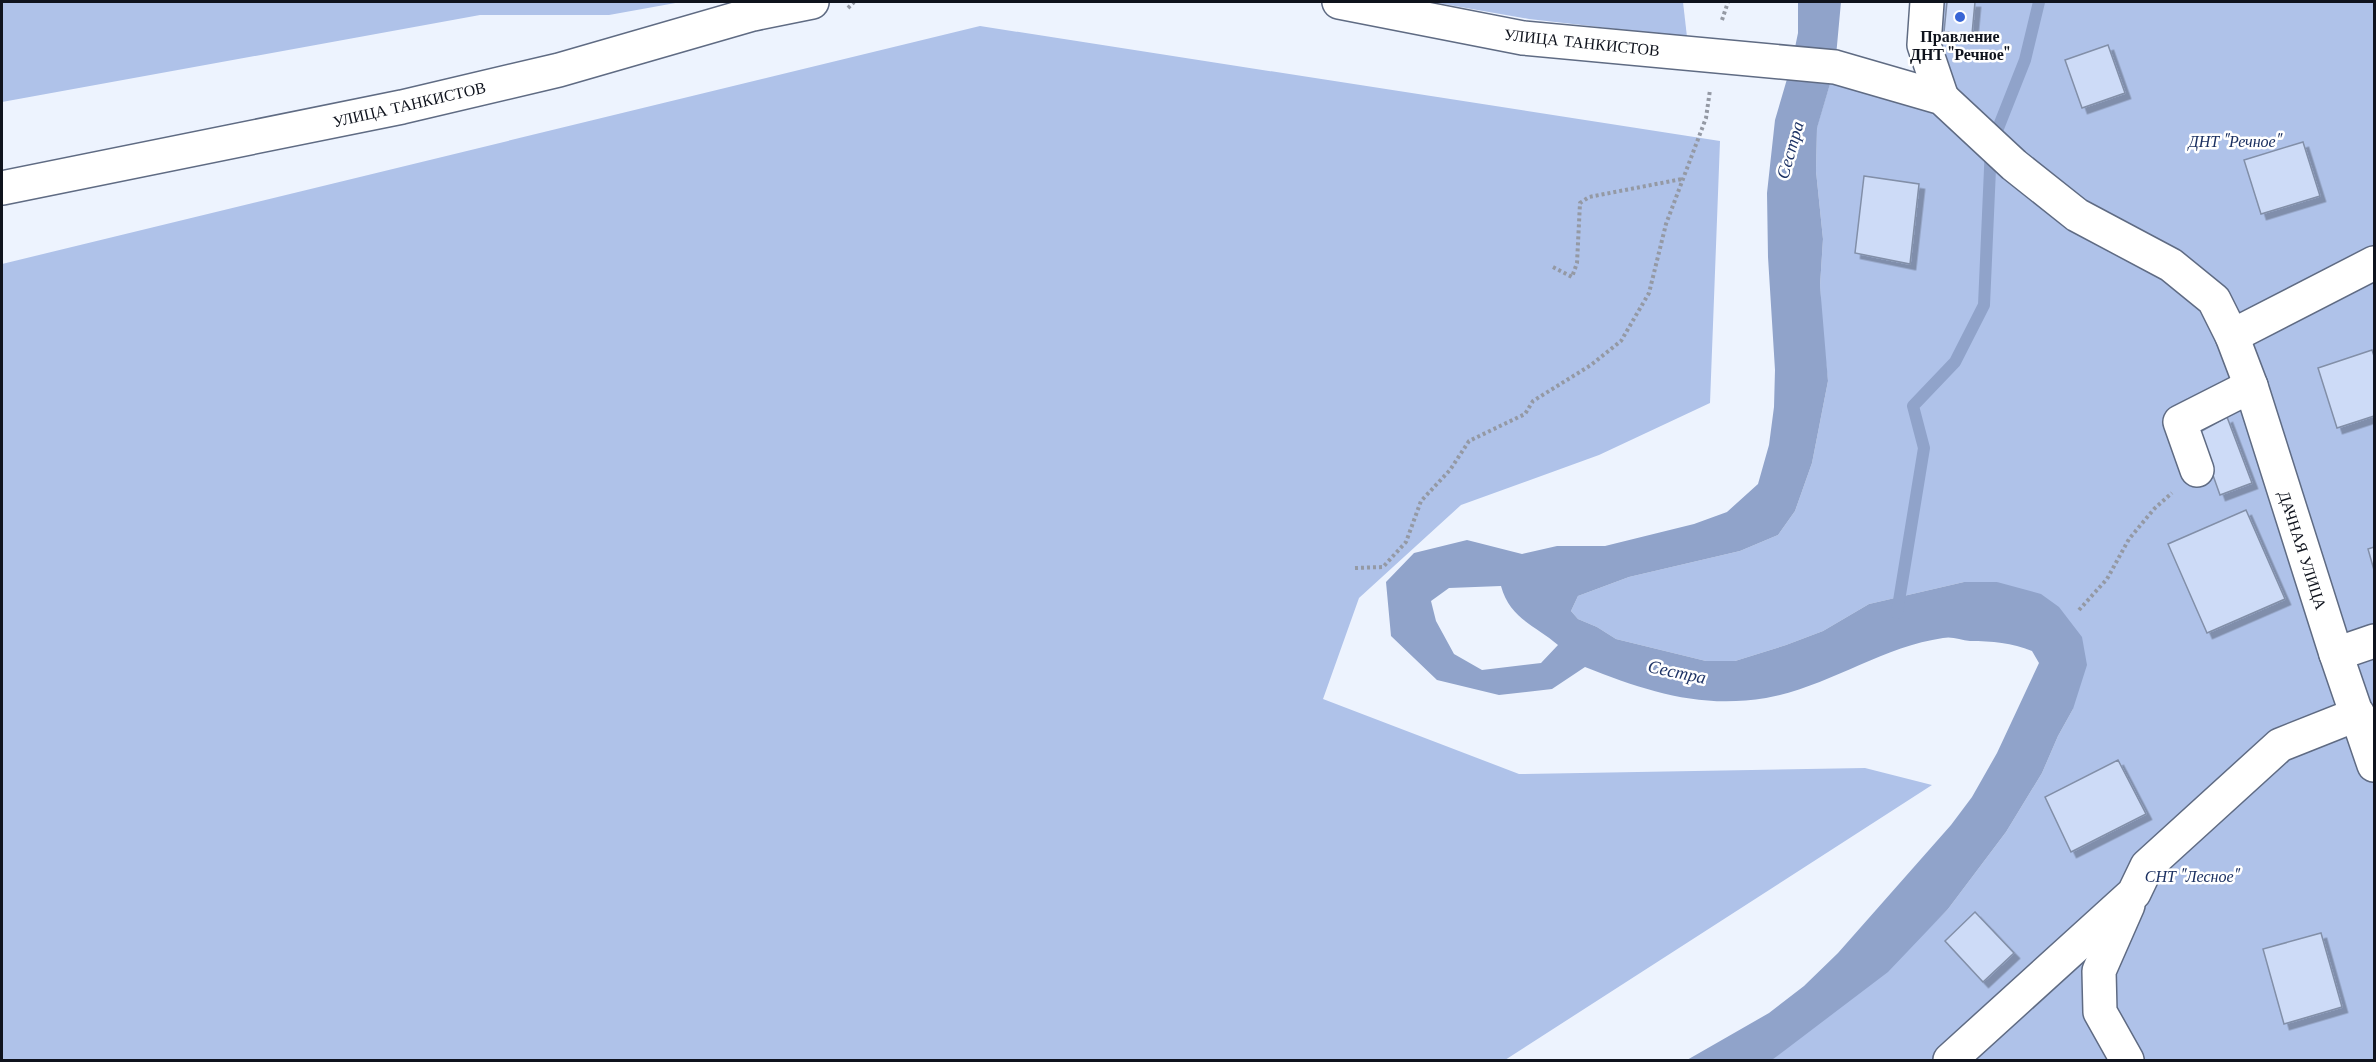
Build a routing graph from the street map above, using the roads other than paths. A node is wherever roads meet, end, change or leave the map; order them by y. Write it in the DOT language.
graph roads {
  1 [pos="813,2"];
  2 [pos="1339,2"];
  3 [pos="1927,2"];
  4 [pos="1942,98"];
  5 [pos="2,188"];
  6 [pos="2374,263"];
  7 [pos="2232,336"];
  8 [pos="2250,386"];
  9 [pos="2197,470"];
  10 [pos="2374,641"];
  11 [pos="2336,654"];
  12 [pos="2358,714"];
  13 [pos="2374,765"];
  14 [pos="2134,893"];
  15 [pos="1950,1060"];
  16 [pos="2127,1060"];
  1 -- 5 [label="street, УЛИЦА ТАНКИСТОВ"];
  2 -- 4 [label="street, УЛИЦА ТАНКИСТОВ"];
  3 -- 4 [label="street"];
  4 -- 7 [label="street, ДАЧНАЯ УЛИЦА"];
  6 -- 7 [label="street"];
  7 -- 8 [label="street, ДАЧНАЯ УЛИЦА"];
  8 -- 9 [label="street"];
  8 -- 11 [label="street, ДАЧНАЯ УЛИЦА"];
  10 -- 11 [label="street"];
  11 -- 12 [label="street, ДАЧНАЯ УЛИЦА"];
  12 -- 13 [label="street, ДАЧНАЯ УЛИЦА"];
  12 -- 14 [label="street"];
  14 -- 15 [label="street"];
  14 -- 16 [label="street"];
}
